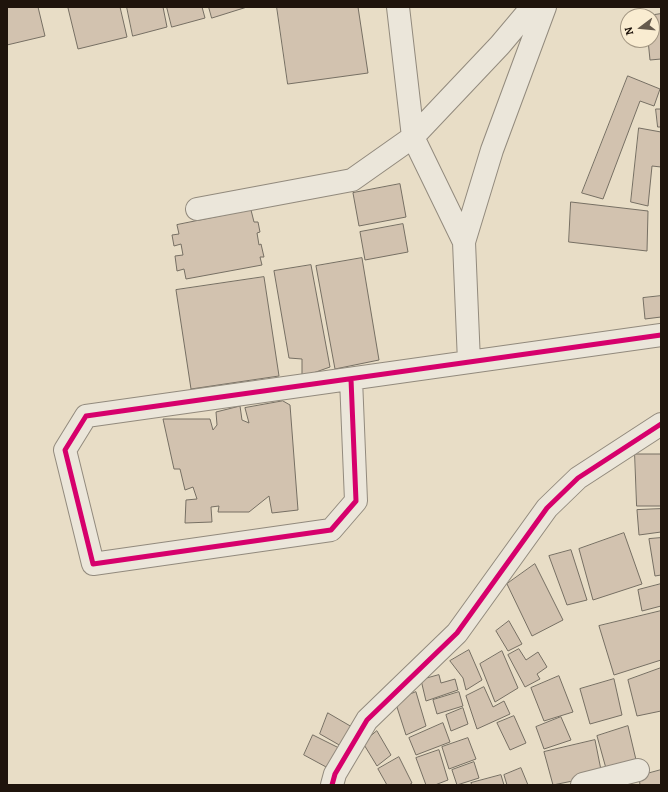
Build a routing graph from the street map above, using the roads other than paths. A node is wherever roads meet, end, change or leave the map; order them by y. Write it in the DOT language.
graph roads {
  1 [pos="398,7"];
  2 [pos="532,7"];
  3 [pos="545,7"];
  4 [pos="413,137"];
  5 [pos="197,209"];
  6 [pos="464,242"];
  7 [pos="661,335"];
  8 [pos="469,362"];
  9 [pos="351,379"];
  10 [pos="661,424"];
  11 [pos="638,770"];
  12 [pos="332,785"];
  13 [pos="582,785"];
  1 -- 4 [label="street"];
  2 -- 4 [label="street"];
  3 -- 6 [label="street"];
  4 -- 5 [label="street"];
  4 -- 6 [label="street"];
  6 -- 8 [label="street"];
  7 -- 8 [label="street"];
  8 -- 9 [label="street"];
  9 -- 9 [label="street"];
  10 -- 12 [label="street"];
  11 -- 13 [label="street"];
}
